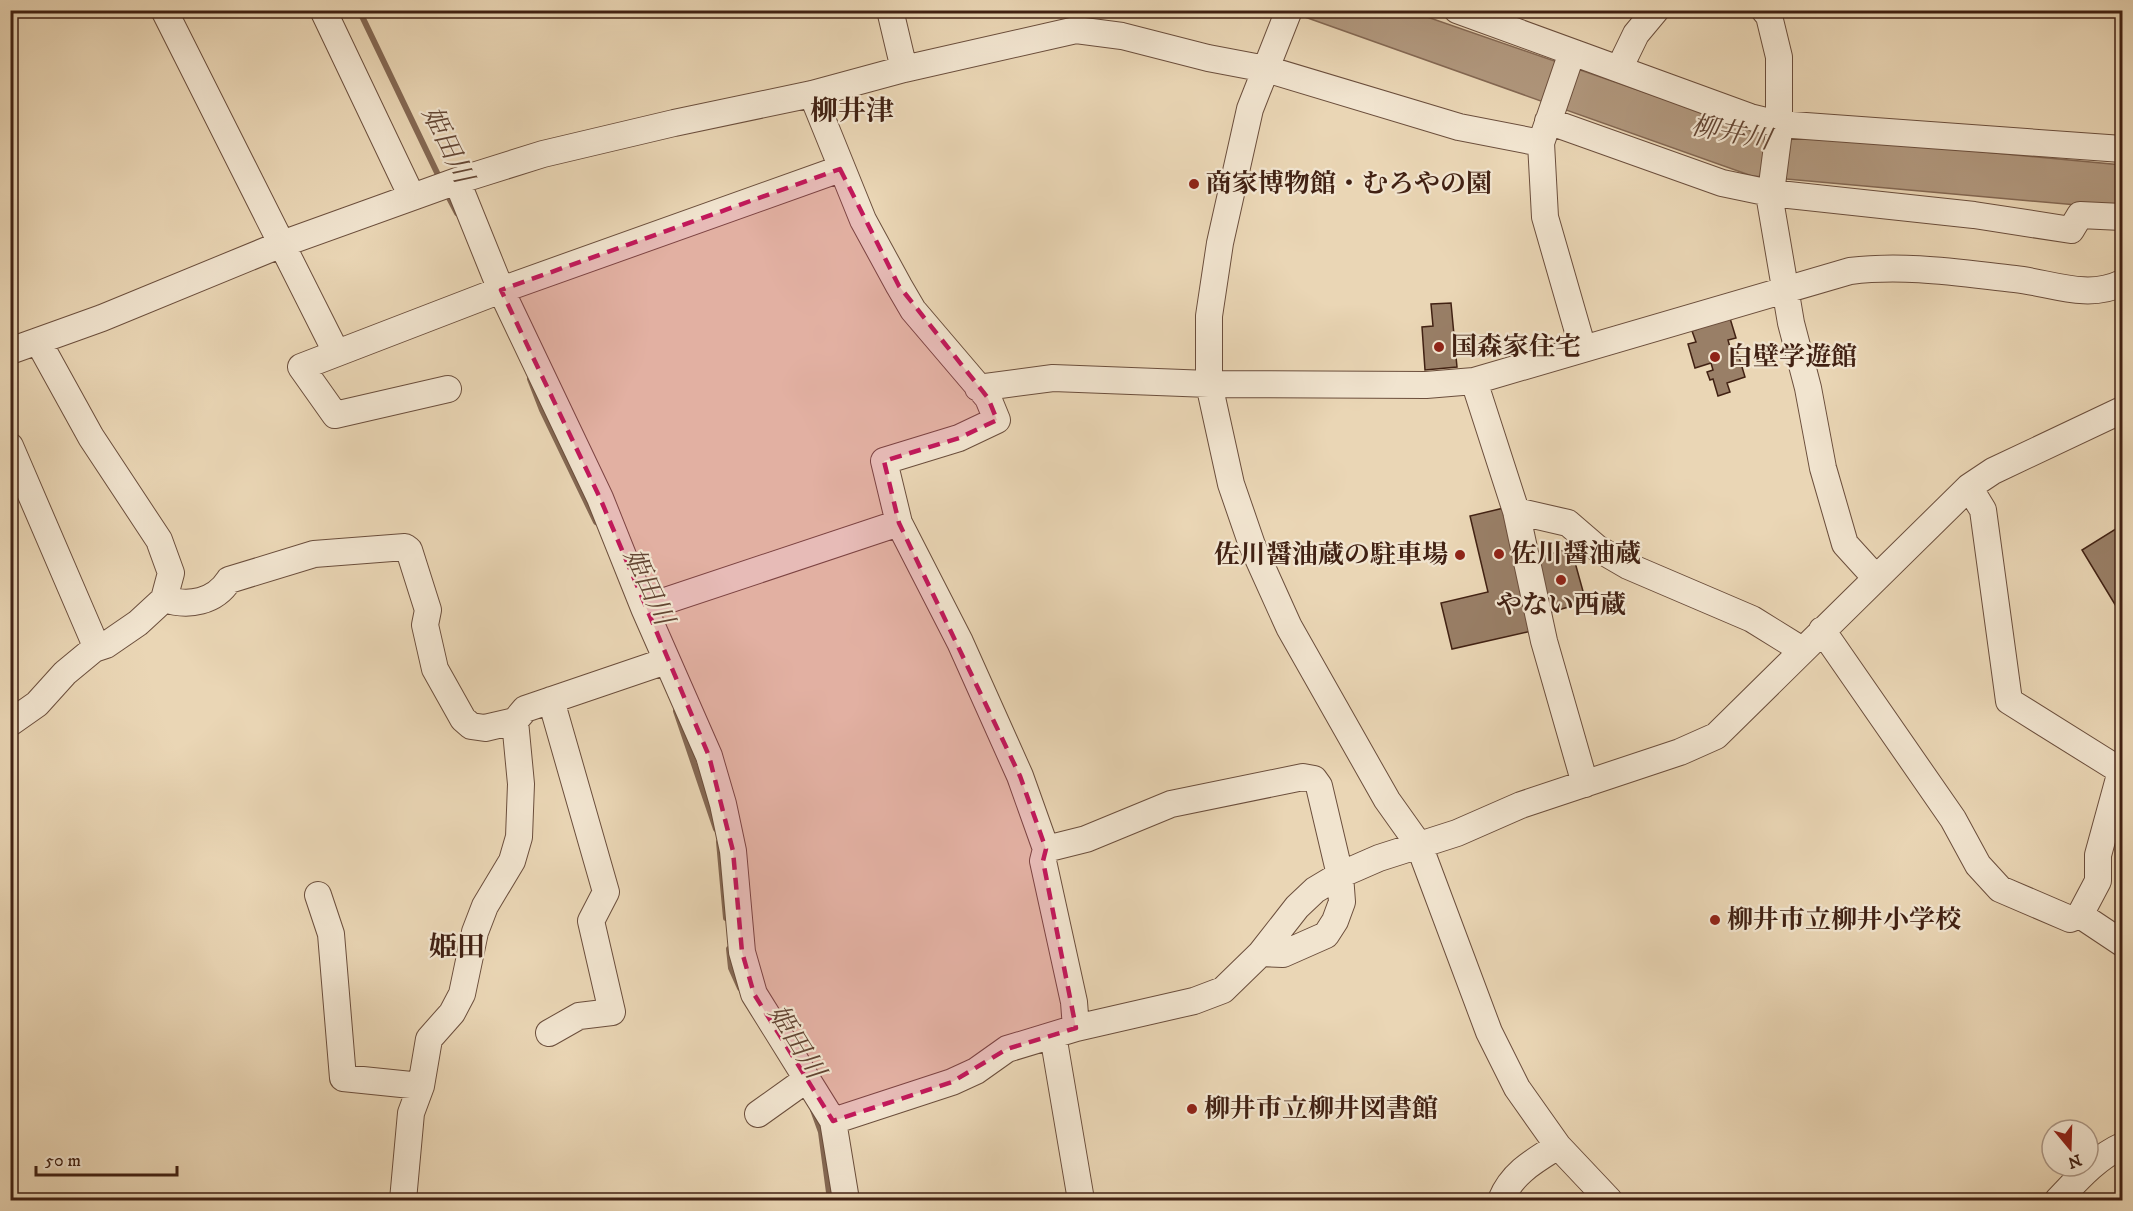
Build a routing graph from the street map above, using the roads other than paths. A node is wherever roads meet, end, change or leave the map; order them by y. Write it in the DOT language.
graph roads {
  1 [pos="164,10"];
  2 [pos="322,10"];
  3 [pos="890,10"];
  4 [pos="1457,10"];
  5 [pos="1656,10"];
  6 [pos="1764,10"];
  7 [pos="1490,16"];
  8 [pos="1073,20"];
  9 [pos="1285,20"];
  10 [pos="1572,55"];
  11 [pos="904,69"];
  12 [pos="1266,69"];
  13 [pos="1619,69"];
  14 [pos="812,94"];
  15 [pos="1547,124"];
  16 [pos="1779,127"];
  17 [pos="2122,149"];
  18 [pos="840,169"];
  19 [pos="448,184"];
  20 [pos="1770,189"];
  21 [pos="412,197"];
  22 [pos="2122,217"];
  23 [pos="282,244"];
  24 [pos="2122,283"];
  25 [pos="501,290"];
  26 [pos="1786,290"];
  27 [pos="38,341"];
  28 [pos="1583,349"];
  29 [pos="10,351"];
  30 [pos="336,352"];
  31 [pos="1474,381"];
  32 [pos="1209,384"];
  33 [pos="978,388"];
  34 [pos="448,389"];
  35 [pos="2122,410"];
  36 [pos="10,446"];
  37 [pos="1969,487"];
  38 [pos="1516,511"];
  39 [pos="899,523"];
  40 [pos="1875,577"];
  41 [pos="165,599"];
  42 [pos="644,608"];
  43 [pos="1822,630"];
  44 [pos="94,650"];
  45 [pos="1802,650"];
  46 [pos="666,661"];
  47 [pos="551,700"];
  48 [pos="514,721"];
  49 [pos="10,723"];
  50 [pos="2122,772"];
  51 [pos="1585,784"];
  52 [pos="1419,844"];
  53 [pos="1046,849"];
  54 [pos="1340,875"];
  55 [pos="318,895"];
  56 [pos="2080,915"];
  57 [pos="2122,943"];
  58 [pos="1261,953"];
  59 [pos="1064,1031"];
  60 [pos="549,1033"];
  61 [pos="807,1079"];
  62 [pos="421,1086"];
  63 [pos="758,1114"];
  64 [pos="833,1121"];
  65 [pos="1558,1146"];
  66 [pos="2122,1146"];
  67 [pos="404,1200"];
  68 [pos="846,1200"];
  69 [pos="1081,1200"];
  70 [pos="1501,1200"];
  71 [pos="1609,1200"];
  72 [pos="2058,1200"];
  1 -- 23 [label="street"];
  2 -- 21 [label="street"];
  3 -- 11 [label="street"];
  4 -- 7 [label="street"];
  5 -- 13 [label="street"];
  6 -- 16 [label="street"];
  7 -- 10 [label="street"];
  8 -- 11 [label="street"];
  8 -- 12 [label="street"];
  9 -- 12 [label="street"];
  10 -- 13 [label="street"];
  10 -- 15 [label="street"];
  11 -- 14 [label="street"];
  12 -- 15 [label="street"];
  12 -- 32 [label="street"];
  13 -- 16 [label="street"];
  14 -- 18 [label="street"];
  14 -- 19 [label="street"];
  15 -- 20 [label="street"];
  15 -- 28 [label="street"];
  16 -- 17 [label="street"];
  16 -- 20 [label="street"];
  18 -- 25 [label="street"];
  18 -- 33 [label="street"];
  19 -- 21 [label="street"];
  19 -- 25 [label="street"];
  20 -- 22 [label="street"];
  20 -- 26 [label="street"];
  21 -- 23 [label="street"];
  23 -- 27 [label="street"];
  23 -- 30 [label="street"];
  24 -- 26 [label="street"];
  25 -- 30 [label="street"];
  25 -- 42 [label="street"];
  26 -- 28 [label="street"];
  26 -- 40 [label="street"];
  27 -- 29 [label="street"];
  27 -- 41 [label="street"];
  28 -- 31 [label="street"];
  30 -- 34 [label="street"];
  31 -- 32 [label="street"];
  31 -- 38 [label="street"];
  32 -- 33 [label="street"];
  32 -- 52 [label="street"];
  33 -- 39 [label="street"];
  35 -- 37 [label="street"];
  36 -- 44 [label="street"];
  37 -- 40 [label="street"];
  37 -- 50 [label="street"];
  38 -- 45 [label="street"];
  38 -- 51 [label="street"];
  39 -- 42 [label="street"];
  39 -- 53 [label="street"];
  40 -- 43 [label="street"];
  41 -- 44 [label="street"];
  41 -- 48 [label="street"];
  42 -- 46 [label="street"];
  43 -- 45 [label="street"];
  43 -- 56 [label="street"];
  44 -- 49 [label="street"];
  45 -- 51 [label="street"];
  46 -- 47 [label="street"];
  46 -- 61 [label="street"];
  47 -- 48 [label="street"];
  47 -- 60 [label="street"];
  48 -- 62 [label="street"];
  50 -- 56 [label="street"];
  51 -- 52 [label="street"];
  52 -- 54 [label="street"];
  52 -- 65 [label="street"];
  53 -- 54 [label="street"];
  53 -- 59 [label="street"];
  54 -- 58 [label="street"];
  54 -- 58 [label="street"];
  55 -- 62 [label="street"];
  56 -- 57 [label="street"];
  58 -- 59 [label="street"];
  59 -- 64 [label="street"];
  59 -- 69 [label="street"];
  61 -- 63 [label="street"];
  61 -- 64 [label="street"];
  62 -- 67 [label="street"];
  64 -- 68 [label="street"];
  65 -- 70 [label="street"];
  65 -- 71 [label="street"];
  66 -- 72 [label="street"];
}
